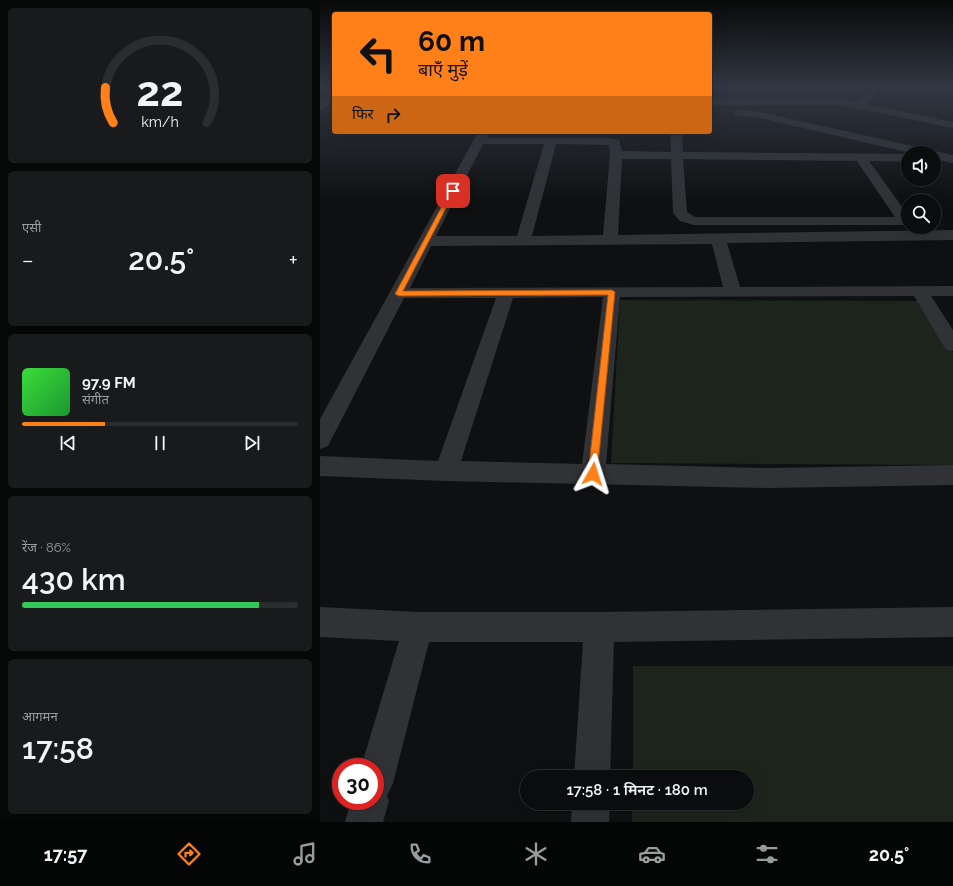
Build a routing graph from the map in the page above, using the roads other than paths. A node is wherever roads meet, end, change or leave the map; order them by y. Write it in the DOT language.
graph roads {
  1 [pos="806,125"];
  2 [pos="676,134"];
  3 [pos="482,136"];
  4 [pos="551,141"];
  5 [pos="901,147"];
  6 [pos="616,156"];
  7 [pos="941,156"];
  8 [pos="676,157"];
  9 [pos="860,157"];
  10 [pos="901,158"];
  11 [pos="951,158"];
  12 [pos="901,213"];
  13 [pos="901,221"];
  14 [pos="953,235"];
  15 [pos="610,239"];
  16 [pos="523,240"];
  17 [pos="718,240"];
  18 [pos="426,241"];
  19 [pos="919,291"];
  20 [pos="953,291"];
  21 [pos="612,292"];
  22 [pos="733,292"];
  23 [pos="506,293"];
  24 [pos="399,294"];
  25 [pos="953,345"];
  26 [pos="320,440"];
  27 [pos="320,466"];
  28 [pos="446,471"];
  29 [pos="593,474"];
  30 [pos="953,475"];
  31 [pos="320,622"];
  32 [pos="953,622"];
  33 [pos="418,627"];
  34 [pos="599,627"];
  35 [pos="382,758"];
  36 [pos="592,770"];
  37 [pos="367,810"];
  38 [pos="591,810"];
  39 [pos="364,822"];
  40 [pos="590,822"];
  1 -- 5 [label="street"];
  2 -- 8 [label="street"];
  3 -- 4 [label="street"];
  3 -- 18 [label="street"];
  4 -- 6 [label="street"];
  4 -- 16 [label="street"];
  6 -- 8 [label="street"];
  6 -- 15 [label="street"];
  7 -- 11 [label="street"];
  8 -- 9 [label="street"];
  8 -- 13 [label="street"];
  9 -- 10 [label="street"];
  9 -- 12 [label="street"];
  14 -- 17 [label="street"];
  15 -- 16 [label="street"];
  15 -- 17 [label="street"];
  16 -- 18 [label="street"];
  17 -- 22 [label="street"];
  18 -- 24 [label="street"];
  19 -- 20 [label="street"];
  19 -- 22 [label="street"];
  19 -- 25 [label="street"];
  21 -- 22 [label="street"];
  21 -- 23 [label="street"];
  21 -- 29 [label="street"];
  23 -- 24 [label="street"];
  23 -- 28 [label="street"];
  24 -- 26 [label="street"];
  27 -- 28 [label="street"];
  28 -- 29 [label="street"];
  29 -- 30 [label="street"];
  31 -- 33 [label="street"];
  32 -- 34 [label="street"];
  33 -- 34 [label="street"];
  33 -- 35 [label="street"];
  34 -- 36 [label="street"];
  37 -- 39 [label="street"];
  38 -- 40 [label="street"];
}
